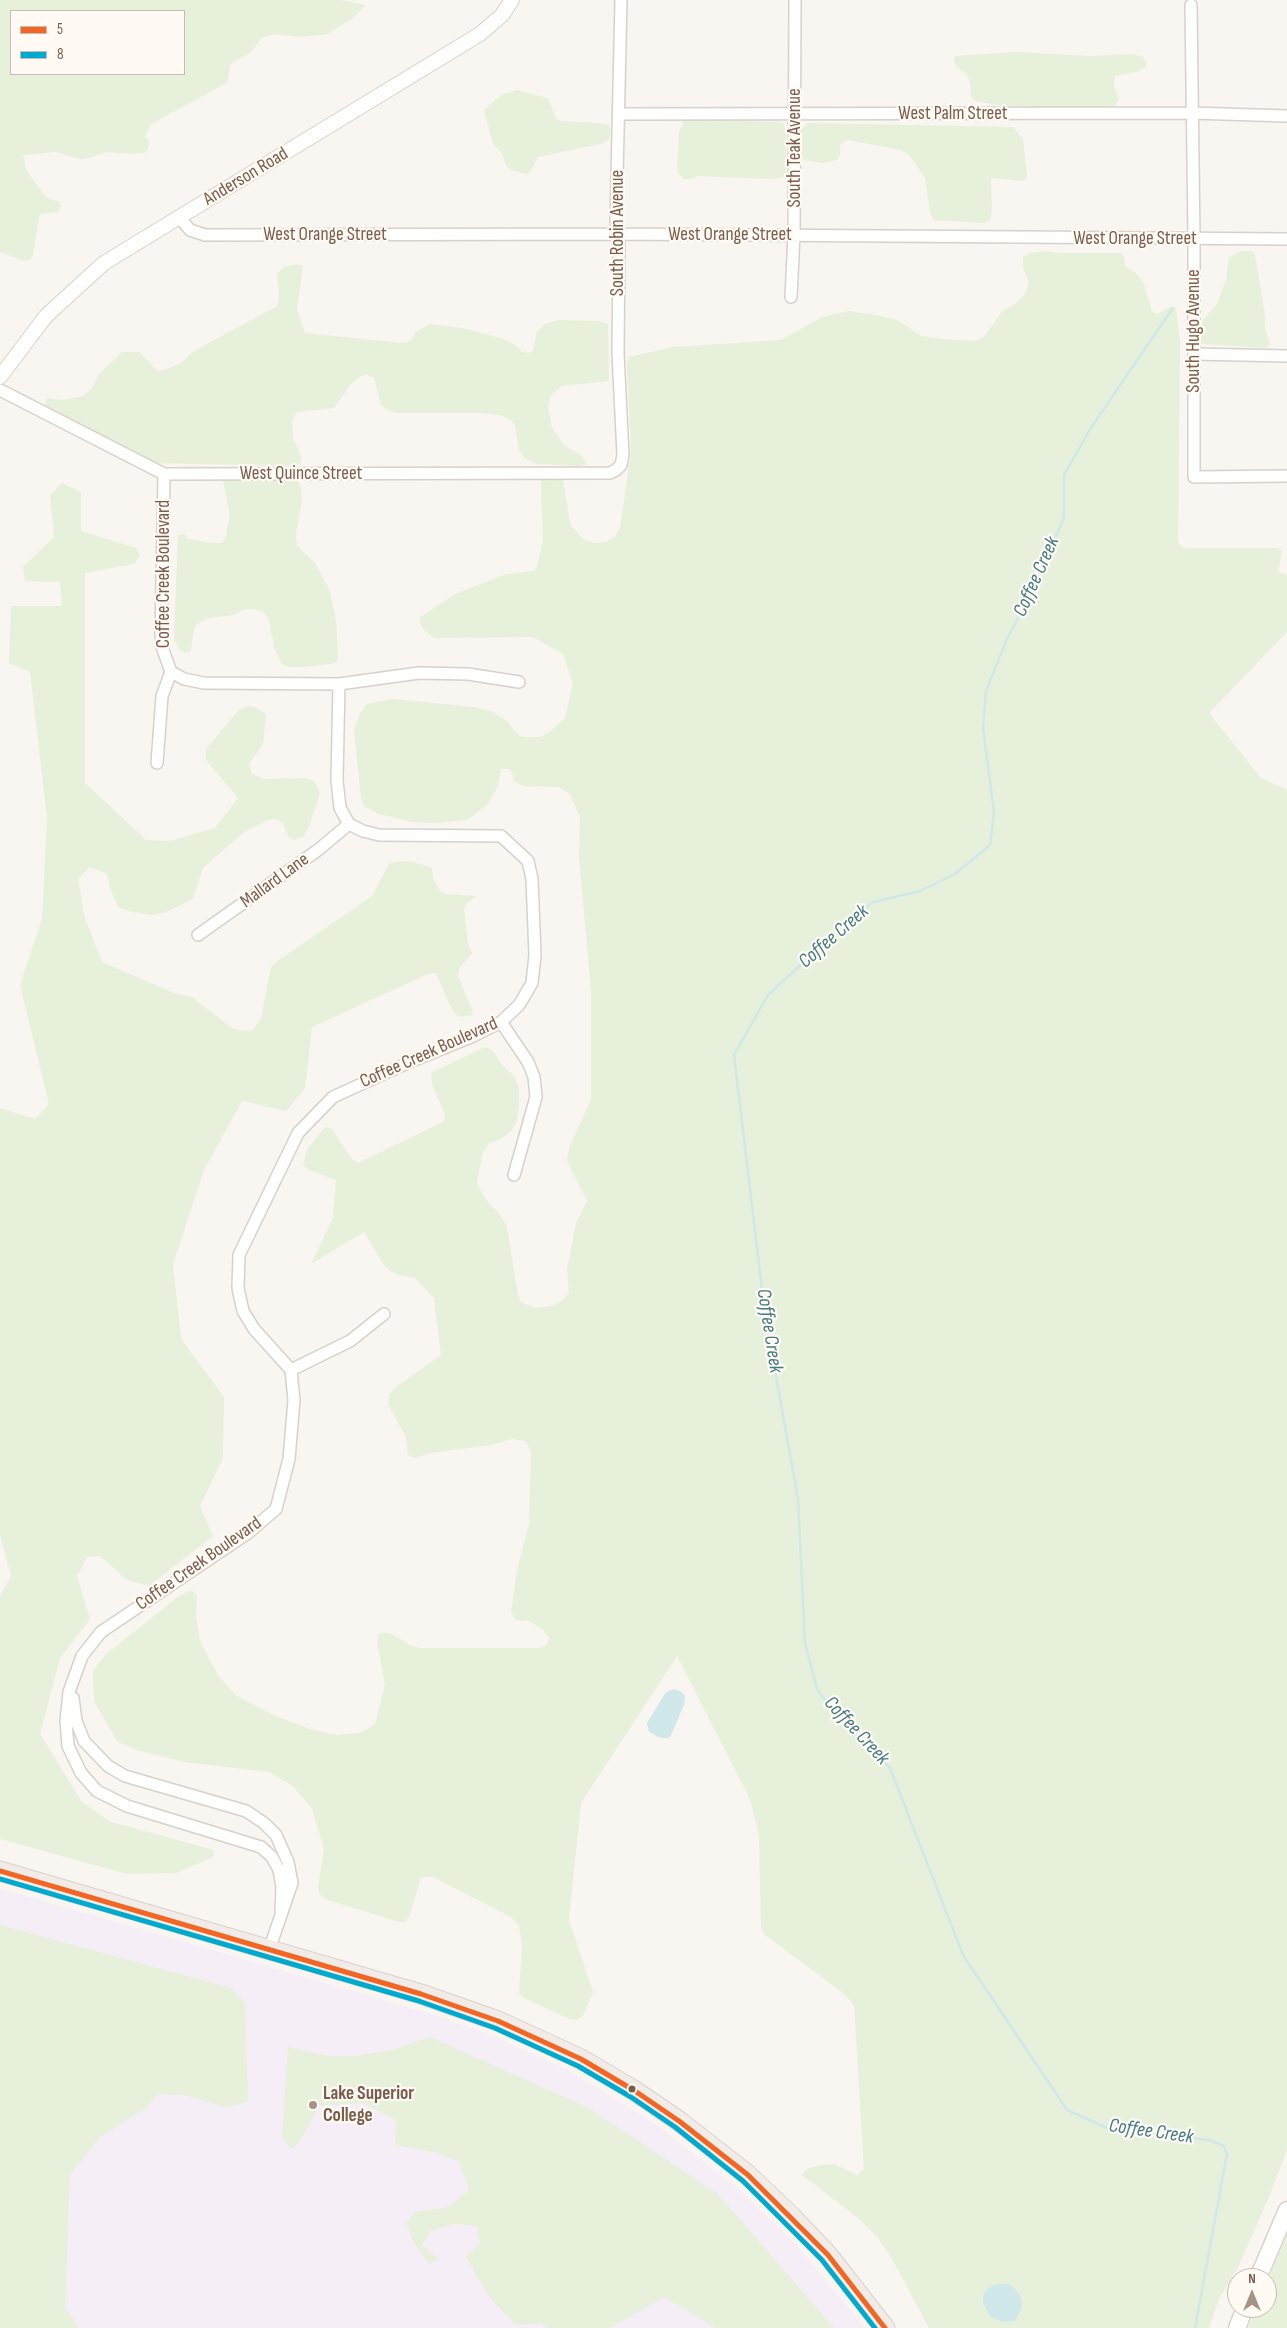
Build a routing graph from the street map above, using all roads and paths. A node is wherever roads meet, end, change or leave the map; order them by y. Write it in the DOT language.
graph roads {
  1 [pos="512,0"];
  2 [pos="621,0"];
  3 [pos="795,0"];
  4 [pos="1191,5"];
  5 [pos="619,114"];
  6 [pos="1192,114"];
  7 [pos="794,115"];
  8 [pos="1287,116"];
  9 [pos="179,217"];
  10 [pos="618,234"];
  11 [pos="794,235"];
  12 [pos="1194,239"];
  13 [pos="1287,239"];
  14 [pos="791,297"];
  15 [pos="1194,354"];
  16 [pos="1287,356"];
  17 [pos="0,377"];
  18 [pos="0,390"];
  19 [pos="621,465"];
  20 [pos="164,474"];
  21 [pos="1287,476"];
  22 [pos="171,672"];
  23 [pos="519,682"];
  24 [pos="339,684"];
  25 [pos="157,763"];
  26 [pos="349,824"];
  27 [pos="198,935"];
  28 [pos="501,1022"];
  29 [pos="514,1175"];
  30 [pos="384,1314"];
  31 [pos="290,1370"];
  32 [pos="73,1678"];
  33 [pos="0,1871"];
  34 [pos="281,1911"];
  35 [pos="270,1950"];
  36 [pos="1287,2210"];
  37 [pos="1262,2268"];
  38 [pos="885,2328"];
  1 -- 9 [label="street, Anderson Road"];
  2 -- 5 [label="street, South Robin Avenue"];
  3 -- 7 [label="street, South Teak Avenue"];
  4 -- 6 [label="street, South Hugo Avenue"];
  5 -- 7 [label="street, West Palm Street"];
  5 -- 10 [label="street, South Robin Avenue"];
  6 -- 7 [label="street, West Palm Street"];
  6 -- 8 [label="street, West Palm Street"];
  6 -- 12 [label="street, South Hugo Avenue"];
  7 -- 11 [label="street, South Teak Avenue"];
  9 -- 10 [label="street, West Orange Street"];
  9 -- 17 [label="street, Anderson Road"];
  10 -- 11 [label="street, West Orange Street"];
  10 -- 19 [label="street, South Robin Avenue"];
  11 -- 12 [label="street, West Orange Street"];
  11 -- 14 [label="street, South Teak Avenue"];
  12 -- 13 [label="street, West Orange Street"];
  12 -- 15 [label="street, South Hugo Avenue"];
  15 -- 16 [label="street"];
  15 -- 21 [label="street, South Hugo Avenue"];
  18 -- 20 [label="street, West Quince Street"];
  19 -- 20 [label="street, West Quince Street"];
  20 -- 22 [label="street, Coffee Creek Boulevard"];
  22 -- 24 [label="street, Coffee Creek Boulevard"];
  22 -- 25 [label="street"];
  23 -- 24 [label="street, Coffee Creek Boulevard"];
  24 -- 26 [label="street"];
  26 -- 27 [label="street, Mallard Lane"];
  26 -- 28 [label="street, Coffee Creek Boulevard"];
  28 -- 29 [label="street"];
  28 -- 31 [label="street, Coffee Creek Boulevard"];
  30 -- 31 [label="street"];
  31 -- 32 [label="street, Coffee Creek Boulevard"];
  32 -- 34 [label="street, Coffee Creek Boulevard"];
  32 -- 34 [label="street, Coffee Creek Boulevard"];
  33 -- 35 [label="highway"];
  34 -- 35 [label="street, Coffee Creek Boulevard"];
  35 -- 38 [label="highway"];
  36 -- 37 [label="main road"];
}
